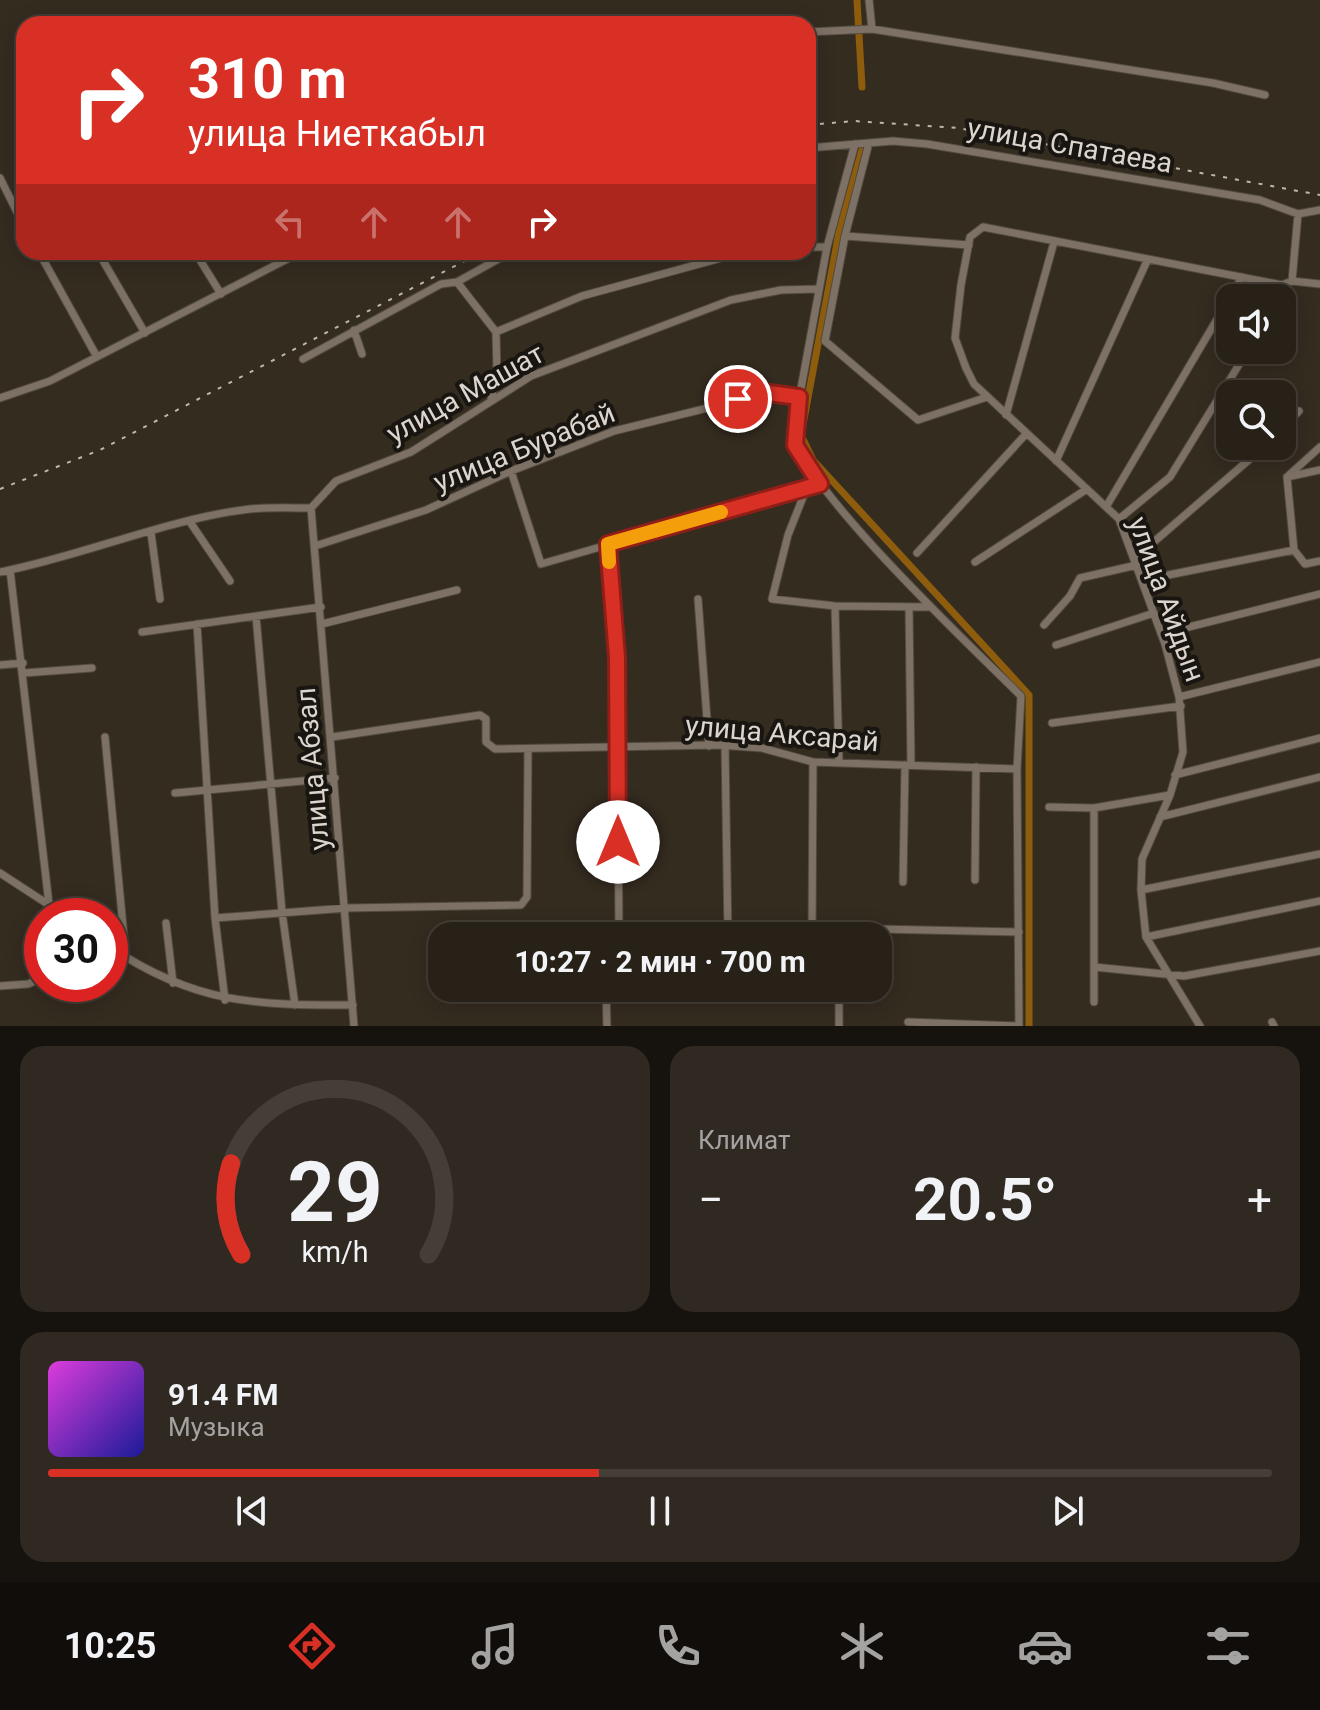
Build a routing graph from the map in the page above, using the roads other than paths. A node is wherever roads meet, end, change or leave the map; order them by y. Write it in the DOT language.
graph roads {
  1 [pos="869,0"];
  2 [pos="868,29"];
  3 [pos="816,32"];
  4 [pos="1265,95"];
  5 [pos="869,143"];
  6 [pos="855,144"];
  7 [pos="816,147"];
  8 [pos="0,178"];
  9 [pos="16,210"];
  10 [pos="1320,210"];
  11 [pos="1298,214"];
  12 [pos="845,236"];
  13 [pos="1054,242"];
  14 [pos="969,245"];
  15 [pos="816,247"];
  16 [pos="827,247"];
  17 [pos="43,260"];
  18 [pos="103,260"];
  19 [pos="200,260"];
  20 [pos="286,260"];
  21 [pos="497,260"];
  22 [pos="714,260"];
  23 [pos="1147,261"];
  24 [pos="1242,277"];
  25 [pos="1292,281"];
  26 [pos="457,282"];
  27 [pos="1277,284"];
  28 [pos="1284,284"];
  29 [pos="1320,284"];
  30 [pos="818,289"];
  31 [pos="221,294"];
  32 [pos="354,330"];
  33 [pos="496,332"];
  34 [pos="145,333"];
  35 [pos="362,354"];
  36 [pos="97,357"];
  37 [pos="303,359"];
  38 [pos="1239,364"];
  39 [pos="799,397"];
  40 [pos="987,397"];
  41 [pos="0,398"];
  42 [pos="491,399"];
  43 [pos="1299,411"];
  44 [pos="1296,414"];
  45 [pos="1006,415"];
  46 [pos="1026,434"];
  47 [pos="1320,447"];
  48 [pos="1249,460"];
  49 [pos="1056,461"];
  50 [pos="1320,470"];
  51 [pos="511,471"];
  52 [pos="1287,477"];
  53 [pos="820,484"];
  54 [pos="807,487"];
  55 [pos="1087,489"];
  56 [pos="1106,507"];
  57 [pos="311,508"];
  58 [pos="1119,519"];
  59 [pos="190,522"];
  60 [pos="151,533"];
  61 [pos="608,544"];
  62 [pos="315,546"];
  63 [pos="1294,550"];
  64 [pos="917,553"];
  65 [pos="1320,561"];
  66 [pos="975,562"];
  67 [pos="1136,562"];
  68 [pos="10,570"];
  69 [pos="0,572"];
  70 [pos="1143,580"];
  71 [pos="230,581"];
  72 [pos="457,590"];
  73 [pos="1320,594"];
  74 [pos="160,599"];
  75 [pos="698,599"];
  76 [pos="835,606"];
  77 [pos="321,607"];
  78 [pos="909,607"];
  79 [pos="931,607"];
  80 [pos="1154,613"];
  81 [pos="256,616"];
  82 [pos="197,624"];
  83 [pos="322,624"];
  84 [pos="1044,625"];
  85 [pos="142,632"];
  86 [pos="1161,634"];
  87 [pos="1056,645"];
  88 [pos="1320,662"];
  89 [pos="23,663"];
  90 [pos="0,665"];
  91 [pos="92,668"];
  92 [pos="24,673"];
  93 [pos="1179,697"];
  94 [pos="1181,706"];
  95 [pos="1052,723"];
  96 [pos="105,737"];
  97 [pos="332,737"];
  98 [pos="1320,738"];
  99 [pos="709,746"];
  100 [pos="725,746"];
  101 [pos="617,747"];
  102 [pos="528,749"];
  103 [pos="813,762"];
  104 [pos="839,762"];
  105 [pos="908,765"];
  106 [pos="976,767"];
  107 [pos="1017,769"];
  108 [pos="1175,775"];
  109 [pos="1320,777"];
  110 [pos="335,778"];
  111 [pos="271,786"];
  112 [pos="210,790"];
  113 [pos="175,793"];
  114 [pos="1170,795"];
  115 [pos="1049,807"];
  116 [pos="1094,808"];
  117 [pos="1160,817"];
  118 [pos="1320,854"];
  119 [pos="2,876"];
  120 [pos="975,880"];
  121 [pos="903,882"];
  122 [pos="1141,890"];
  123 [pos="39,898"];
  124 [pos="48,898"];
  125 [pos="120,898"];
  126 [pos="1320,901"];
  127 [pos="347,908"];
  128 [pos="282,912"];
  129 [pos="215,918"];
  130 [pos="619,922"];
  131 [pos="728,922"];
  132 [pos="812,922"];
  133 [pos="166,923"];
  134 [pos="892,929"];
  135 [pos="1019,932"];
  136 [pos="1146,937"];
  137 [pos="1320,951"];
  138 [pos="128,959"];
  139 [pos="1094,967"];
  140 [pos="1168,977"];
  141 [pos="173,983"];
  142 [pos="24,984"];
  143 [pos="0,986"];
  144 [pos="225,1000"];
  145 [pos="606,1002"];
  146 [pos="839,1002"];
  147 [pos="1094,1002"];
  148 [pos="295,1005"];
  149 [pos="353,1005"];
  150 [pos="908,1022"];
  151 [pos="354,1026"];
  152 [pos="607,1026"];
  153 [pos="839,1026"];
  154 [pos="1019,1026"];
  155 [pos="1200,1026"];
  1 -- 2 [label="street"];
  2 -- 3 [label="street"];
  2 -- 4 [label="street"];
  5 -- 6 [label="street, улица Спатаева"];
  5 -- 11 [label="street, улица Спатаева"];
  5 -- 12 [label="street"];
  6 -- 7 [label="street, улица Спатаева"];
  6 -- 16 [label="street"];
  8 -- 9 [label="street"];
  10 -- 11 [label="street"];
  11 -- 25 [label="street"];
  12 -- 14 [label="street"];
  12 -- 40 [label="street"];
  13 -- 14 [label="street, улица Айдын"];
  13 -- 23 [label="street"];
  13 -- 45 [label="street"];
  14 -- 40 [label="street, улица Айдын"];
  15 -- 16 [label="street"];
  16 -- 30 [label="street"];
  17 -- 36 [label="street"];
  18 -- 34 [label="street"];
  19 -- 31 [label="street"];
  20 -- 31 [label="street"];
  21 -- 26 [label="street"];
  22 -- 33 [label="street"];
  23 -- 24 [label="street"];
  23 -- 49 [label="street"];
  24 -- 27 [label="street"];
  24 -- 56 [label="street"];
  25 -- 28 [label="street"];
  25 -- 29 [label="street"];
  26 -- 32 [label="street"];
  26 -- 33 [label="street"];
  30 -- 39 [label="street"];
  30 -- 42 [label="street, улица Машат"];
  31 -- 34 [label="street"];
  32 -- 35 [label="street"];
  32 -- 37 [label="street"];
  33 -- 42 [label="street"];
  34 -- 36 [label="street"];
  36 -- 41 [label="street"];
  38 -- 58 [label="street"];
  39 -- 51 [label="street, улица Бурабай"];
  39 -- 53 [label="street"];
  40 -- 45 [label="street, улица Айдын"];
  42 -- 57 [label="street, улица Машат"];
  43 -- 44 [label="street"];
  45 -- 46 [label="street, улица Айдын"];
  46 -- 49 [label="street, улица Айдын"];
  46 -- 64 [label="street"];
  47 -- 52 [label="street"];
  48 -- 67 [label="street"];
  49 -- 55 [label="street, улица Айдын"];
  50 -- 52 [label="street"];
  51 -- 61 [label="street"];
  51 -- 62 [label="street, улица Бурабай"];
  52 -- 63 [label="street"];
  53 -- 54 [label="street"];
  53 -- 79 [label="street"];
  54 -- 61 [label="street"];
  54 -- 76 [label="street"];
  55 -- 56 [label="street, улица Айдын"];
  55 -- 66 [label="street"];
  56 -- 58 [label="street, улица Айдын"];
  57 -- 59 [label="street"];
  57 -- 62 [label="street, улица Абзал"];
  58 -- 67 [label="street, улица Айдын"];
  59 -- 60 [label="street"];
  59 -- 71 [label="street"];
  60 -- 68 [label="street"];
  60 -- 74 [label="street"];
  61 -- 101 [label="street"];
  62 -- 77 [label="street, улица Абзал"];
  63 -- 65 [label="street"];
  63 -- 70 [label="street"];
  67 -- 70 [label="street, улица Айдын"];
  67 -- 84 [label="street"];
  68 -- 69 [label="street"];
  68 -- 89 [label="street"];
  70 -- 80 [label="street, улица Айдын"];
  72 -- 83 [label="street"];
  73 -- 86 [label="street"];
  75 -- 99 [label="street"];
  76 -- 78 [label="street"];
  76 -- 104 [label="street"];
  77 -- 81 [label="street"];
  77 -- 83 [label="street, улица Абзал"];
  78 -- 79 [label="street"];
  78 -- 105 [label="street"];
  79 -- 107 [label="street"];
  80 -- 86 [label="street, улица Айдын"];
  80 -- 87 [label="street"];
  81 -- 82 [label="street"];
  81 -- 111 [label="street"];
  82 -- 85 [label="street"];
  82 -- 112 [label="street"];
  83 -- 97 [label="street, улица Абзал"];
  86 -- 93 [label="street, улица Айдын"];
  88 -- 93 [label="street"];
  89 -- 90 [label="street"];
  89 -- 92 [label="street"];
  91 -- 92 [label="street"];
  92 -- 124 [label="street"];
  93 -- 94 [label="street, улица Айдын"];
  94 -- 95 [label="street"];
  94 -- 108 [label="street, улица Айдын"];
  96 -- 125 [label="street"];
  97 -- 102 [label="street, улица Аксарай"];
  97 -- 110 [label="street, улица Абзал"];
  98 -- 108 [label="street"];
  99 -- 100 [label="street, улица Аксарай"];
  99 -- 101 [label="street, улица Аксарай"];
  100 -- 103 [label="street, улица Аксарай"];
  100 -- 131 [label="street"];
  101 -- 102 [label="street, улица Аксарай"];
  101 -- 130 [label="street"];
  102 -- 127 [label="street"];
  103 -- 104 [label="street, улица Аксарай"];
  103 -- 132 [label="street"];
  104 -- 105 [label="street, улица Аксарай"];
  105 -- 106 [label="street, улица Аксарай"];
  105 -- 121 [label="street"];
  106 -- 107 [label="street, улица Аксарай"];
  106 -- 120 [label="street"];
  107 -- 135 [label="street"];
  108 -- 114 [label="street, улица Айдын"];
  109 -- 117 [label="street"];
  110 -- 111 [label="street"];
  110 -- 127 [label="street, улица Абзал"];
  111 -- 112 [label="street"];
  111 -- 128 [label="street"];
  112 -- 113 [label="street"];
  112 -- 129 [label="street"];
  114 -- 116 [label="street"];
  114 -- 117 [label="street, улица Айдын"];
  115 -- 116 [label="street"];
  116 -- 139 [label="street"];
  117 -- 122 [label="street, улица Айдын"];
  118 -- 122 [label="street"];
  119 -- 123 [label="street"];
  122 -- 136 [label="street, улица Айдын"];
  126 -- 136 [label="street"];
  127 -- 128 [label="street"];
  127 -- 149 [label="street, улица Абзал"];
  128 -- 129 [label="street"];
  128 -- 148 [label="street"];
  129 -- 144 [label="street"];
  133 -- 141 [label="street"];
  134 -- 135 [label="street"];
  135 -- 154 [label="street"];
  136 -- 140 [label="street, улица Айдын"];
  137 -- 140 [label="street"];
  138 -- 141 [label="street"];
  139 -- 140 [label="street"];
  139 -- 147 [label="street"];
  140 -- 155 [label="street, улица Айдын"];
  141 -- 144 [label="street"];
  142 -- 143 [label="street"];
  144 -- 148 [label="street"];
  145 -- 152 [label="street"];
  146 -- 153 [label="street"];
  148 -- 149 [label="street"];
  149 -- 151 [label="street, улица Абзал"];
  150 -- 154 [label="street"];
}
